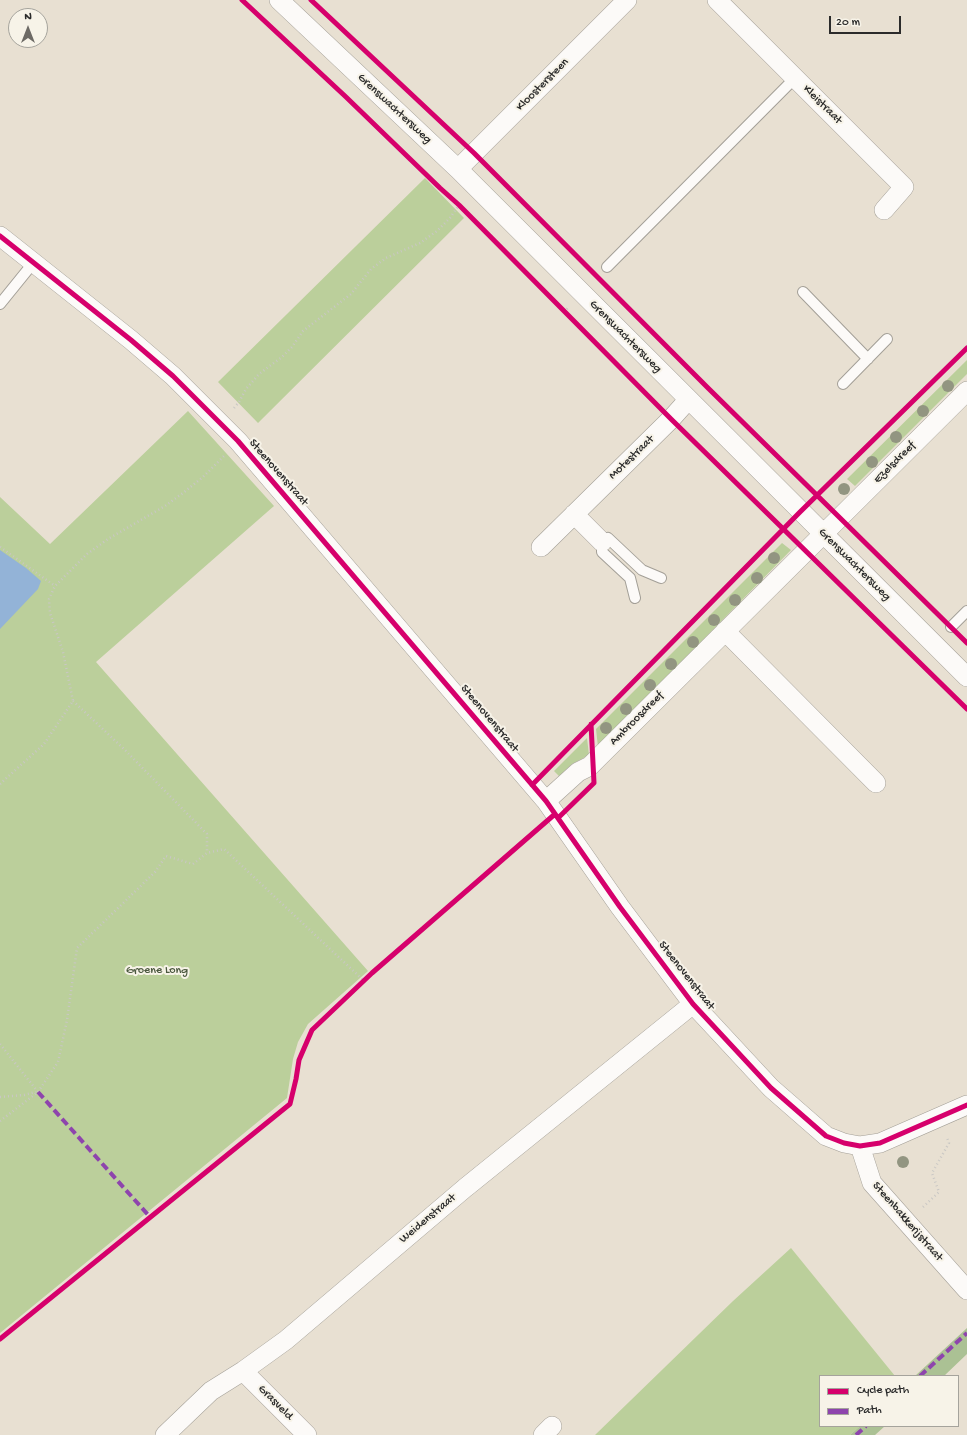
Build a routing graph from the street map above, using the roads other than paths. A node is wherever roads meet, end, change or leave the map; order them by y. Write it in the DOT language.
graph roads {
  1 [pos="279,0"];
  2 [pos="627,0"];
  3 [pos="717,0"];
  4 [pos="795,78"];
  5 [pos="458,169"];
  6 [pos="884,210"];
  7 [pos="0,236"];
  8 [pos="34,262"];
  9 [pos="607,267"];
  10 [pos="803,292"];
  11 [pos="0,304"];
  12 [pos="887,339"];
  13 [pos="868,359"];
  14 [pos="843,384"];
  15 [pos="967,391"];
  16 [pos="688,400"];
  17 [pos="574,514"];
  18 [pos="823,535"];
  19 [pos="602,542"];
  20 [pos="541,547"];
  21 [pos="661,578"];
  22 [pos="635,598"];
  23 [pos="967,611"];
  24 [pos="951,627"];
  25 [pos="725,631"];
  26 [pos="967,677"];
  27 [pos="876,783"];
  28 [pos="546,801"];
  29 [pos="693,1004"];
  30 [pos="967,1105"];
  31 [pos="860,1146"];
  32 [pos="967,1290"];
  33 [pos="243,1371"];
  34 [pos="165,1435"];
  35 [pos="307,1435"];
  1 -- 5 [label="street, Grenswachtersweg"];
  2 -- 5 [label="street, Kloostersteen"];
  3 -- 4 [label="street, Kleistraat"];
  4 -- 6 [label="street, Kleistraat"];
  4 -- 9 [label="lane"];
  5 -- 16 [label="street, Grenswachtersweg"];
  7 -- 8 [label="street, Steenovenstraat"];
  8 -- 11 [label="lane"];
  8 -- 28 [label="street, Steenovenstraat"];
  10 -- 13 [label="lane"];
  12 -- 13 [label="lane"];
  13 -- 14 [label="lane"];
  15 -- 18 [label="street, Ezelsdreef"];
  16 -- 17 [label="street, Motestraat"];
  16 -- 18 [label="street, Grenswachtersweg"];
  17 -- 19 [label="street"];
  17 -- 20 [label="street, Motestraat"];
  18 -- 25 [label="street, Ambroosdreef"];
  18 -- 26 [label="street, Grenswachtersweg"];
  19 -- 21 [label="lane"];
  19 -- 22 [label="lane"];
  23 -- 24 [label="lane"];
  25 -- 27 [label="street"];
  25 -- 28 [label="street, Ambroosdreef"];
  28 -- 29 [label="street, Steenovenstraat"];
  29 -- 31 [label="street, Steenovenstraat"];
  29 -- 33 [label="street, Weidenstraat"];
  30 -- 31 [label="street, Steenovenstraat"];
  31 -- 32 [label="street, Steenbakkerijstraat"];
  33 -- 34 [label="street, Weidenstraat"];
  33 -- 35 [label="street, Grasveld"];
}
